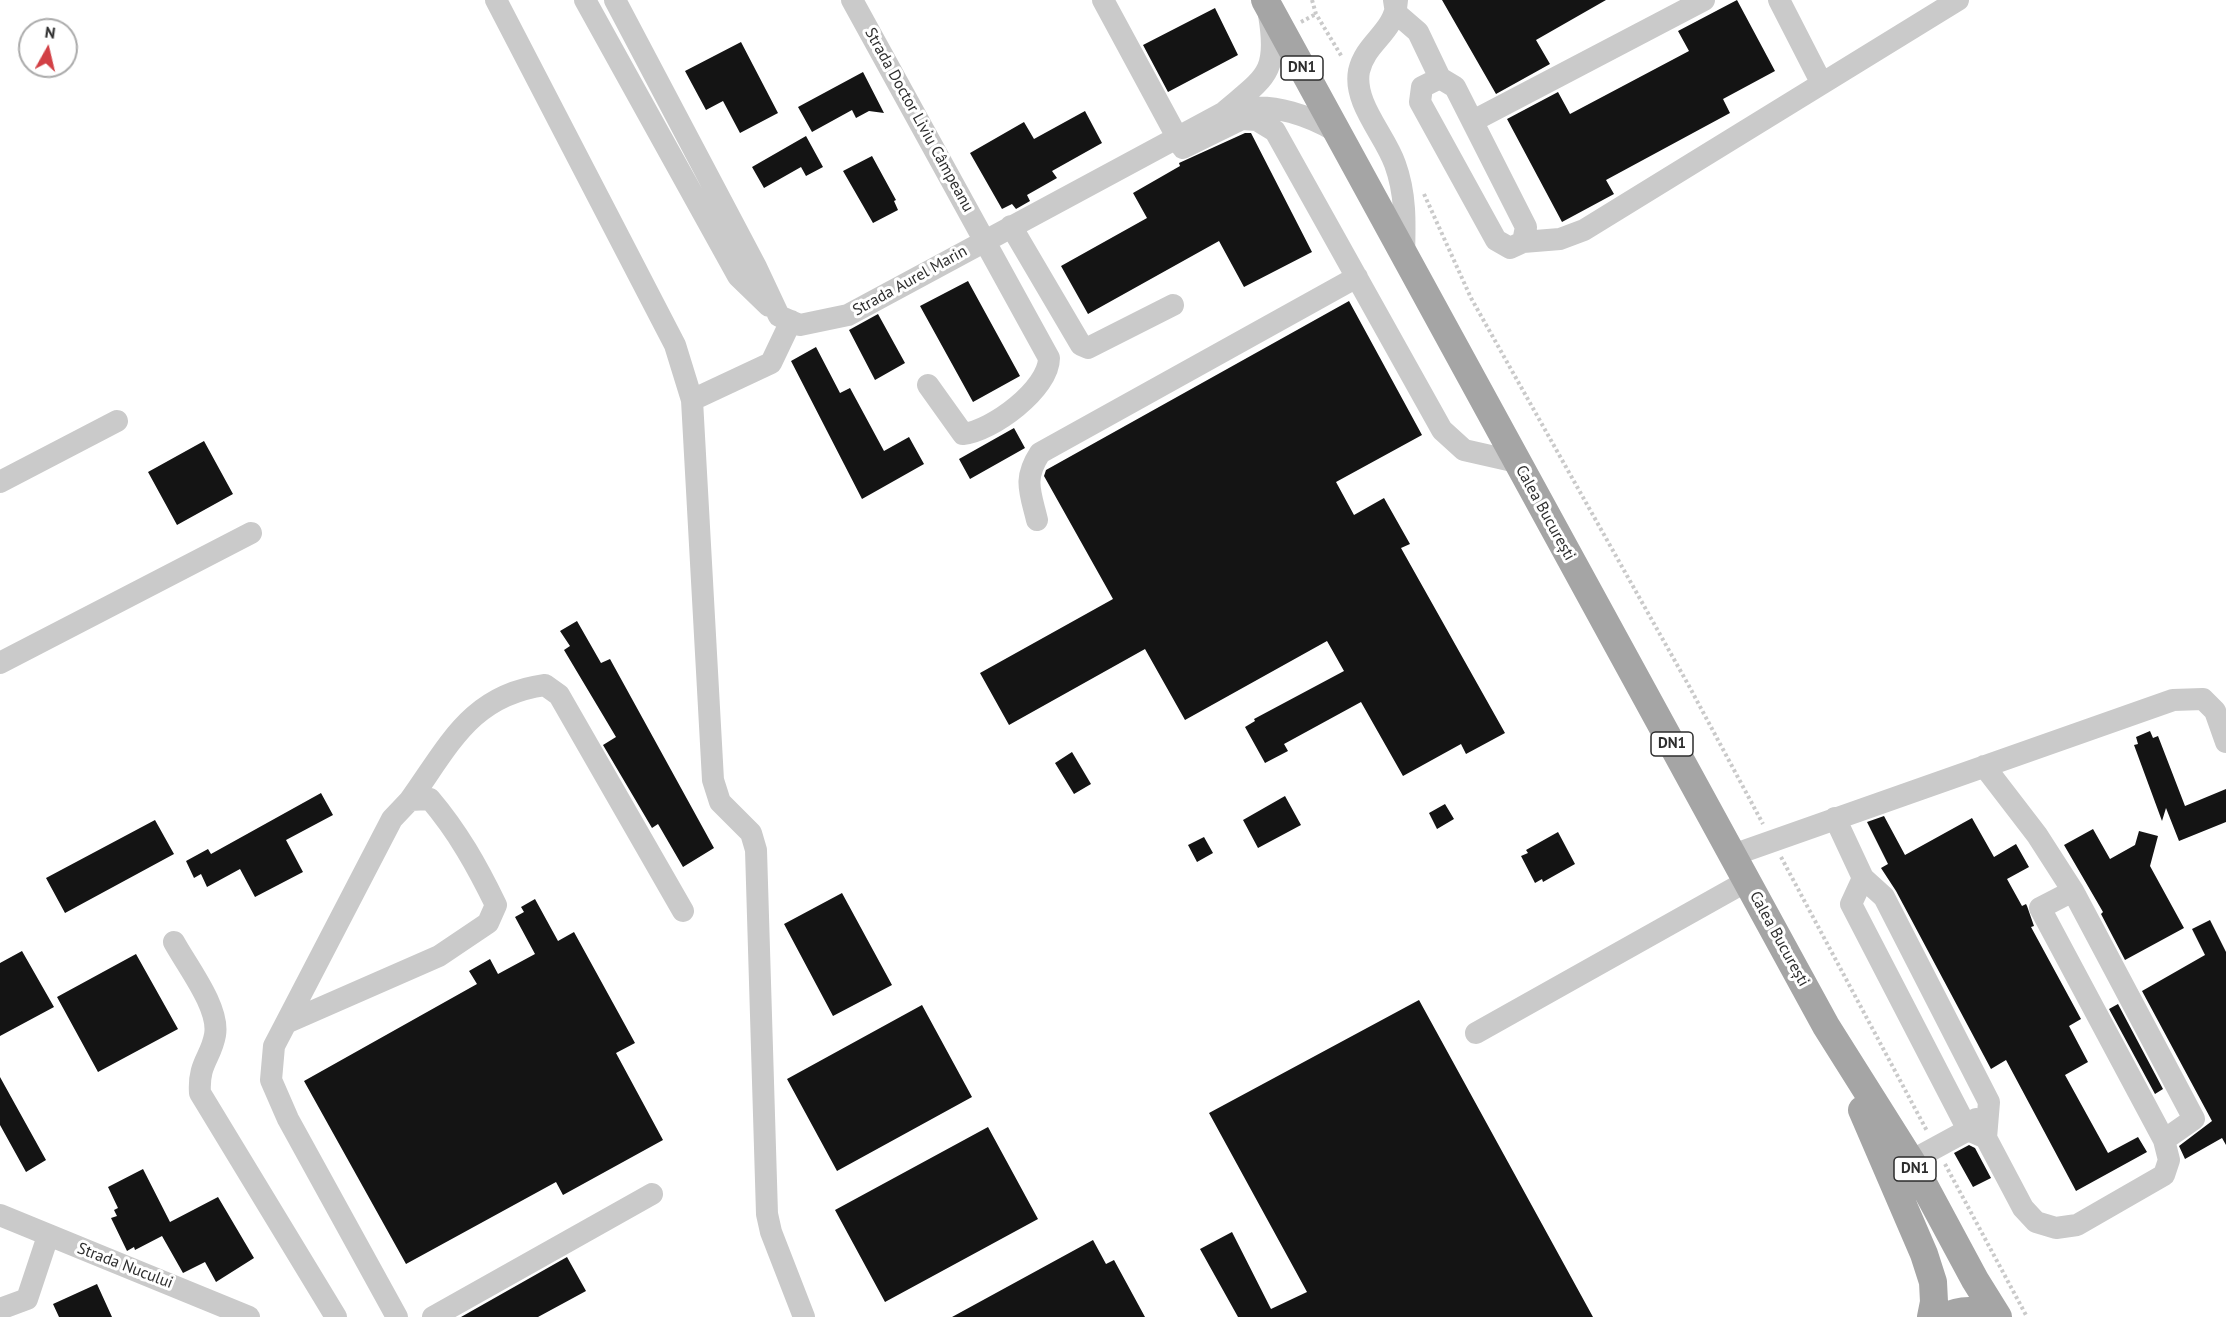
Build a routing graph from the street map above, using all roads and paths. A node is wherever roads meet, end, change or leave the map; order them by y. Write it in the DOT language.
graph roads {
  1 [pos="496,0"];
  2 [pos="585,0"];
  3 [pos="615,0"];
  4 [pos="852,0"];
  5 [pos="1103,0"];
  6 [pos="1312,0"];
  7 [pos="1704,0"];
  8 [pos="1779,0"];
  9 [pos="1958,0"];
  10 [pos="1266,2"];
  11 [pos="1399,3"];
  12 [pos="1674,7"];
  13 [pos="1359,73"];
  14 [pos="1440,78"];
  15 [pos="1821,82"];
  16 [pos="1223,113"];
  17 [pos="1473,121"];
  18 [pos="1337,132"];
  19 [pos="1177,137"];
  20 [pos="666,146"];
  21 [pos="693,147"];
  22 [pos="1421,187"];
  23 [pos="693,194"];
  24 [pos="719,196"];
  25 [pos="1011,226"];
  26 [pos="986,239"];
  27 [pos="1523,242"];
  28 [pos="1404,255"];
  29 [pos="1357,277"];
  30 [pos="1173,305"];
  31 [pos="785,319"];
  32 [pos="928,386"];
  33 [pos="692,400"];
  34 [pos="117,421"];
  35 [pos="1516,462"];
  36 [pos="0,482"];
  37 [pos="1037,520"];
  38 [pos="251,533"];
  39 [pos="0,663"];
  40 [pos="2226,742"];
  41 [pos="1984,766"];
  42 [pos="410,800"];
  43 [pos="1835,819"];
  44 [pos="1772,841"];
  45 [pos="1733,855"];
  46 [pos="1863,878"];
  47 [pos="1747,881"];
  48 [pos="2073,891"];
  49 [pos="683,911"];
  50 [pos="174,942"];
  51 [pos="2128,993"];
  52 [pos="2095,1010"];
  53 [pos="286,1023"];
  54 [pos="1826,1026"];
  55 [pos="1476,1033"];
  56 [pos="1977,1134"];
  57 [pos="2164,1140"];
  58 [pos="1936,1148"];
  59 [pos="1911,1161"];
  60 [pos="651,1194"];
  61 [pos="0,1215"];
  62 [pos="48,1236"];
  63 [pos="0,1309"];
  64 [pos="249,1317"];
  65 [pos="336,1317"];
  66 [pos="397,1317"];
  67 [pos="433,1317"];
  68 [pos="804,1317"];
  69 [pos="1931,1317"];
  70 [pos="1945,1317"];
  71 [pos="1993,1317"];
  72 [pos="1998,1317"];
  73 [pos="2027,1317"];
  1 -- 33 [label="street"];
  2 -- 20 [label="street"];
  3 -- 21 [label="street"];
  4 -- 26 [label="street, Strada Doctor Liviu Câmpeanu"];
  5 -- 19 [label="street"];
  6 -- 13 [label="path"];
  7 -- 12 [label="street"];
  8 -- 15 [label="street"];
  9 -- 15 [label="street"];
  10 -- 16 [label="street, Strada Aurel Marin"];
  10 -- 18 [label="main road, Calea București / DN1"];
  11 -- 13 [label="street"];
  11 -- 14 [label="street"];
  12 -- 17 [label="street"];
  13 -- 28 [label="street"];
  14 -- 17 [label="street"];
  14 -- 27 [label="street"];
  15 -- 27 [label="street"];
  16 -- 18 [label="street, Strada Aurel Marin"];
  16 -- 19 [label="street, Strada Aurel Marin"];
  17 -- 27 [label="street"];
  18 -- 28 [label="main road, Calea București / DN1"];
  19 -- 25 [label="street, Strada Aurel Marin"];
  19 -- 29 [label="street"];
  20 -- 21 [label="street"];
  20 -- 23 [label="street"];
  21 -- 24 [label="street"];
  22 -- 44 [label="path"];
  23 -- 24 [label="street"];
  23 -- 31 [label="street"];
  24 -- 31 [label="street"];
  25 -- 26 [label="street, Strada Aurel Marin"];
  25 -- 30 [label="street"];
  26 -- 31 [label="street, Strada Aurel Marin"];
  26 -- 32 [label="street, Strada Doctor Liviu Câmpeanu"];
  28 -- 35 [label="main road, Calea București / DN1"];
  29 -- 35 [label="street"];
  29 -- 37 [label="street"];
  31 -- 33 [label="street"];
  33 -- 68 [label="street"];
  34 -- 36 [label="street"];
  35 -- 45 [label="main road, Calea București / DN1"];
  38 -- 39 [label="street"];
  40 -- 41 [label="street"];
  41 -- 43 [label="street"];
  41 -- 48 [label="street"];
  42 -- 49 [label="street"];
  42 -- 53 [label="street"];
  42 -- 53 [label="street"];
  43 -- 44 [label="street"];
  43 -- 46 [label="street"];
  44 -- 45 [label="street"];
  44 -- 58 [label="path"];
  45 -- 47 [label="main road, Calea București / DN1"];
  46 -- 56 [label="street"];
  46 -- 56 [label="street"];
  47 -- 54 [label="main road, Calea București / DN1"];
  47 -- 55 [label="street"];
  48 -- 51 [label="street"];
  48 -- 52 [label="street"];
  50 -- 65 [label="street"];
  51 -- 52 [label="street"];
  51 -- 57 [label="street"];
  52 -- 57 [label="street"];
  53 -- 66 [label="street"];
  54 -- 59 [label="main road, Calea București / DN1"];
  54 -- 69 [label="main road, Calea București / DN1"];
  56 -- 57 [label="street"];
  56 -- 58 [label="street"];
  58 -- 59 [label="street"];
  58 -- 73 [label="path"];
  59 -- 72 [label="main road, Calea București / DN1"];
  60 -- 67 [label="street"];
  61 -- 62 [label="street, Strada Nucului"];
  62 -- 63 [label="street"];
  62 -- 64 [label="street, Strada Nucului"];
  70 -- 71 [label="main road"];
}
